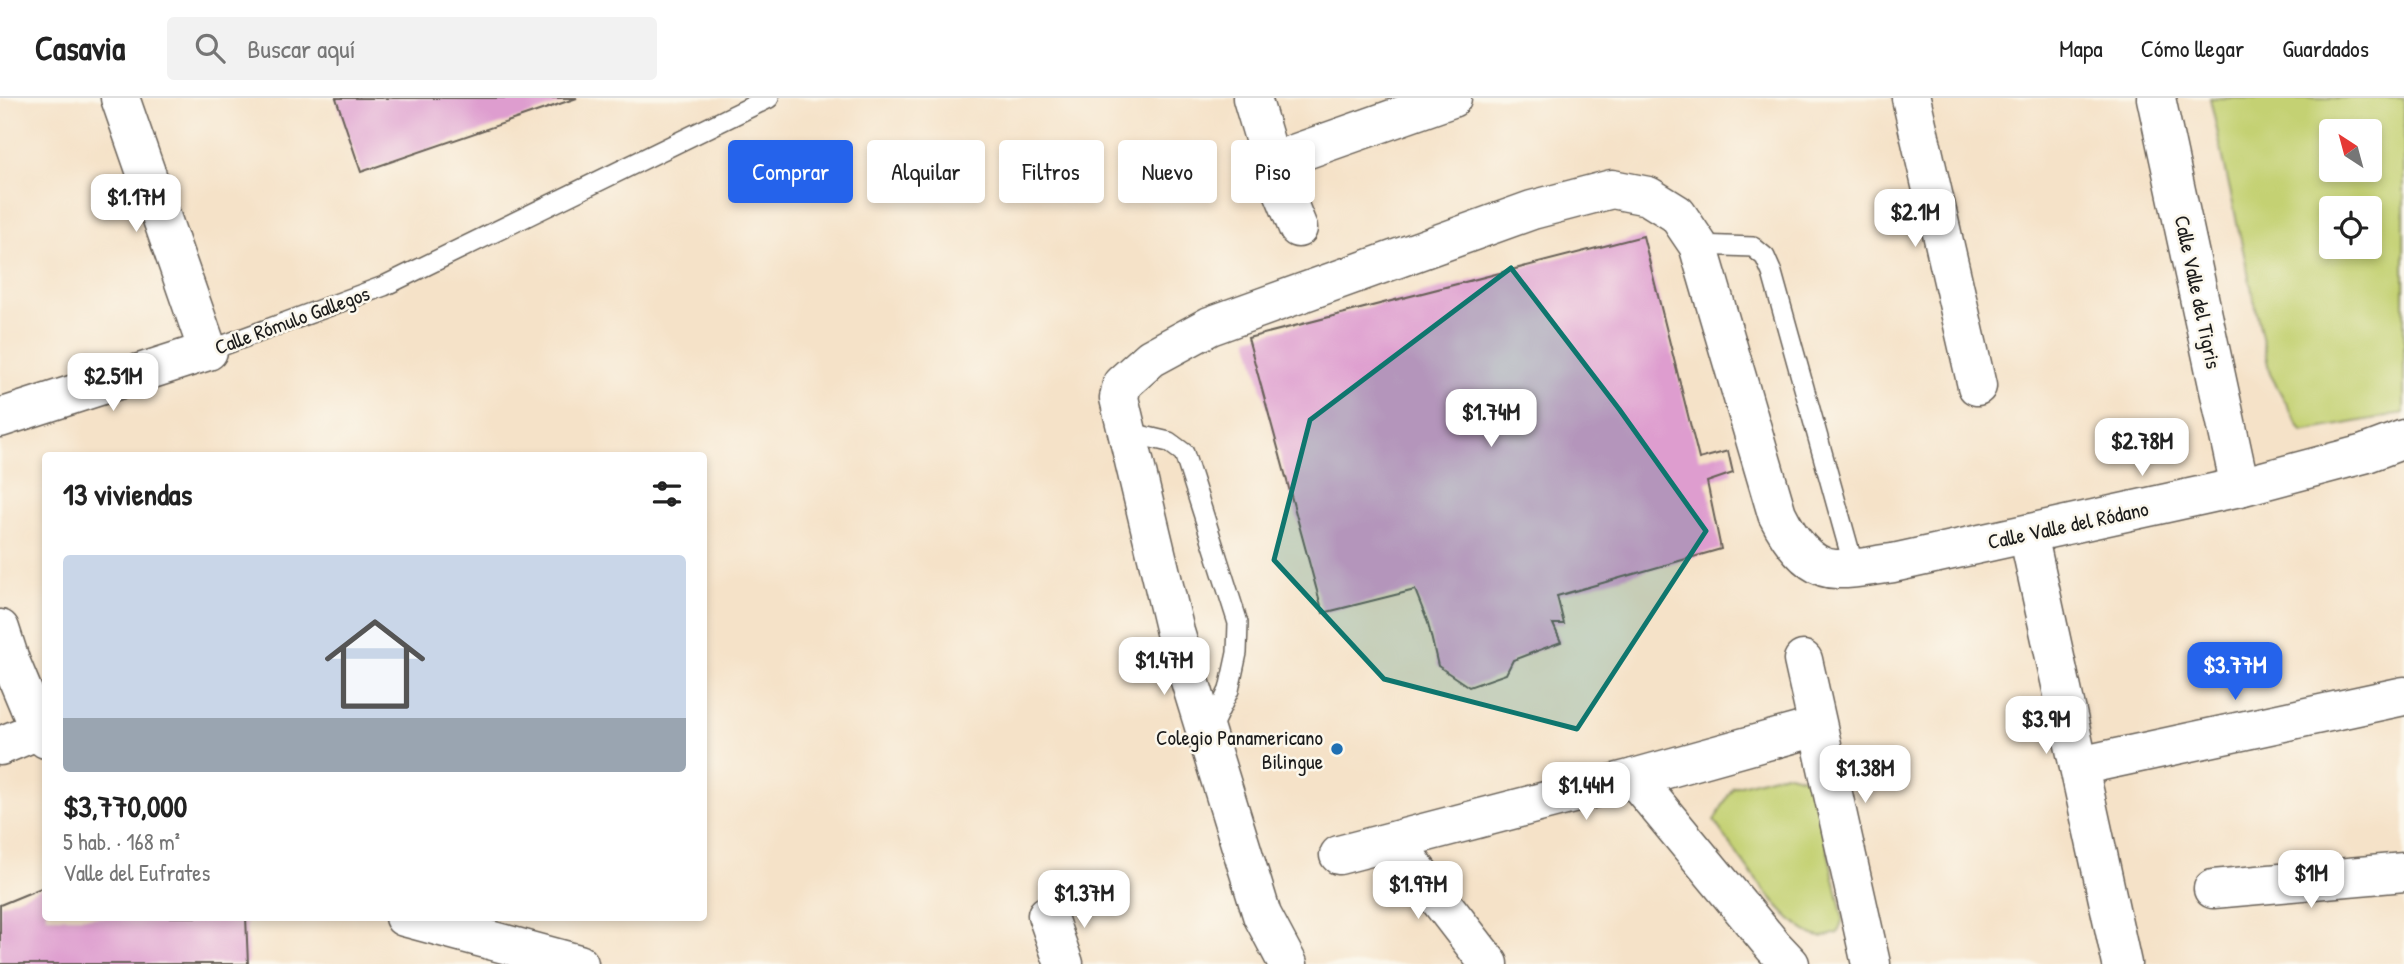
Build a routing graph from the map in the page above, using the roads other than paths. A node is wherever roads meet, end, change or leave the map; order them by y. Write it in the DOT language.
graph roads {
  1 [pos="120,98"];
  2 [pos="769,98"];
  3 [pos="1252,98"];
  4 [pos="1452,98"];
  5 [pos="1911,98"];
  6 [pos="2156,98"];
  7 [pos="1264,140"];
  8 [pos="1315,146"];
  9 [pos="1288,203"];
  10 [pos="1298,228"];
  11 [pos="1698,245"];
  12 [pos="208,351"];
  13 [pos="1977,386"];
  14 [pos="1123,415"];
  15 [pos="0,418"];
  16 [pos="2404,439"];
  17 [pos="2241,487"];
  18 [pos="2028,534"];
  19 [pos="1854,567"];
  20 [pos="4,653"];
  21 [pos="1803,660"];
  22 [pos="2404,696"];
  23 [pos="1817,727"];
  24 [pos="42,734"];
  25 [pos="1207,736"];
  26 [pos="0,746"];
  27 [pos="2079,766"];
  28 [pos="1634,778"];
  29 [pos="1395,842"];
  30 [pos="1339,855"];
  31 [pos="2404,872"];
  32 [pos="2213,889"];
  33 [pos="1047,915"];
  34 [pos="410,921"];
  35 [pos="450,947"];
  36 [pos="1859,962"];
  37 [pos="579,964"];
  38 [pos="1064,964"];
  39 [pos="1287,964"];
  40 [pos="1489,964"];
  41 [pos="1790,964"];
  42 [pos="2122,964"];
  1 -- 12 [label="street"];
  2 -- 12 [label="lane, Calle Rómulo Gallegos"];
  3 -- 7 [label="street"];
  4 -- 8 [label="street"];
  5 -- 13 [label="street"];
  6 -- 17 [label="street, Calle Valle del Tigris"];
  9 -- 10 [label="street"];
  11 -- 14 [label="street, Calle Valle del Ródano"];
  11 -- 19 [label="street, Calle Valle del Ródano"];
  11 -- 19 [label="lane"];
  12 -- 15 [label="street, Calle Rómulo Gallegos"];
  14 -- 25 [label="street"];
  14 -- 25 [label="lane"];
  16 -- 17 [label="street, Calle Valle del Ródano"];
  17 -- 18 [label="street, Calle Valle del Ródano"];
  18 -- 19 [label="street, Calle Valle del Ródano"];
  18 -- 27 [label="street"];
  20 -- 24 [label="street"];
  21 -- 23 [label="street"];
  22 -- 27 [label="street"];
  23 -- 28 [label="street"];
  23 -- 36 [label="street"];
  24 -- 26 [label="street"];
  25 -- 39 [label="street"];
  27 -- 42 [label="street"];
  28 -- 29 [label="street"];
  28 -- 41 [label="street"];
  29 -- 30 [label="street"];
  29 -- 40 [label="street"];
  31 -- 32 [label="street"];
  33 -- 38 [label="street"];
  34 -- 35 [label="street"];
  35 -- 37 [label="street"];
}
